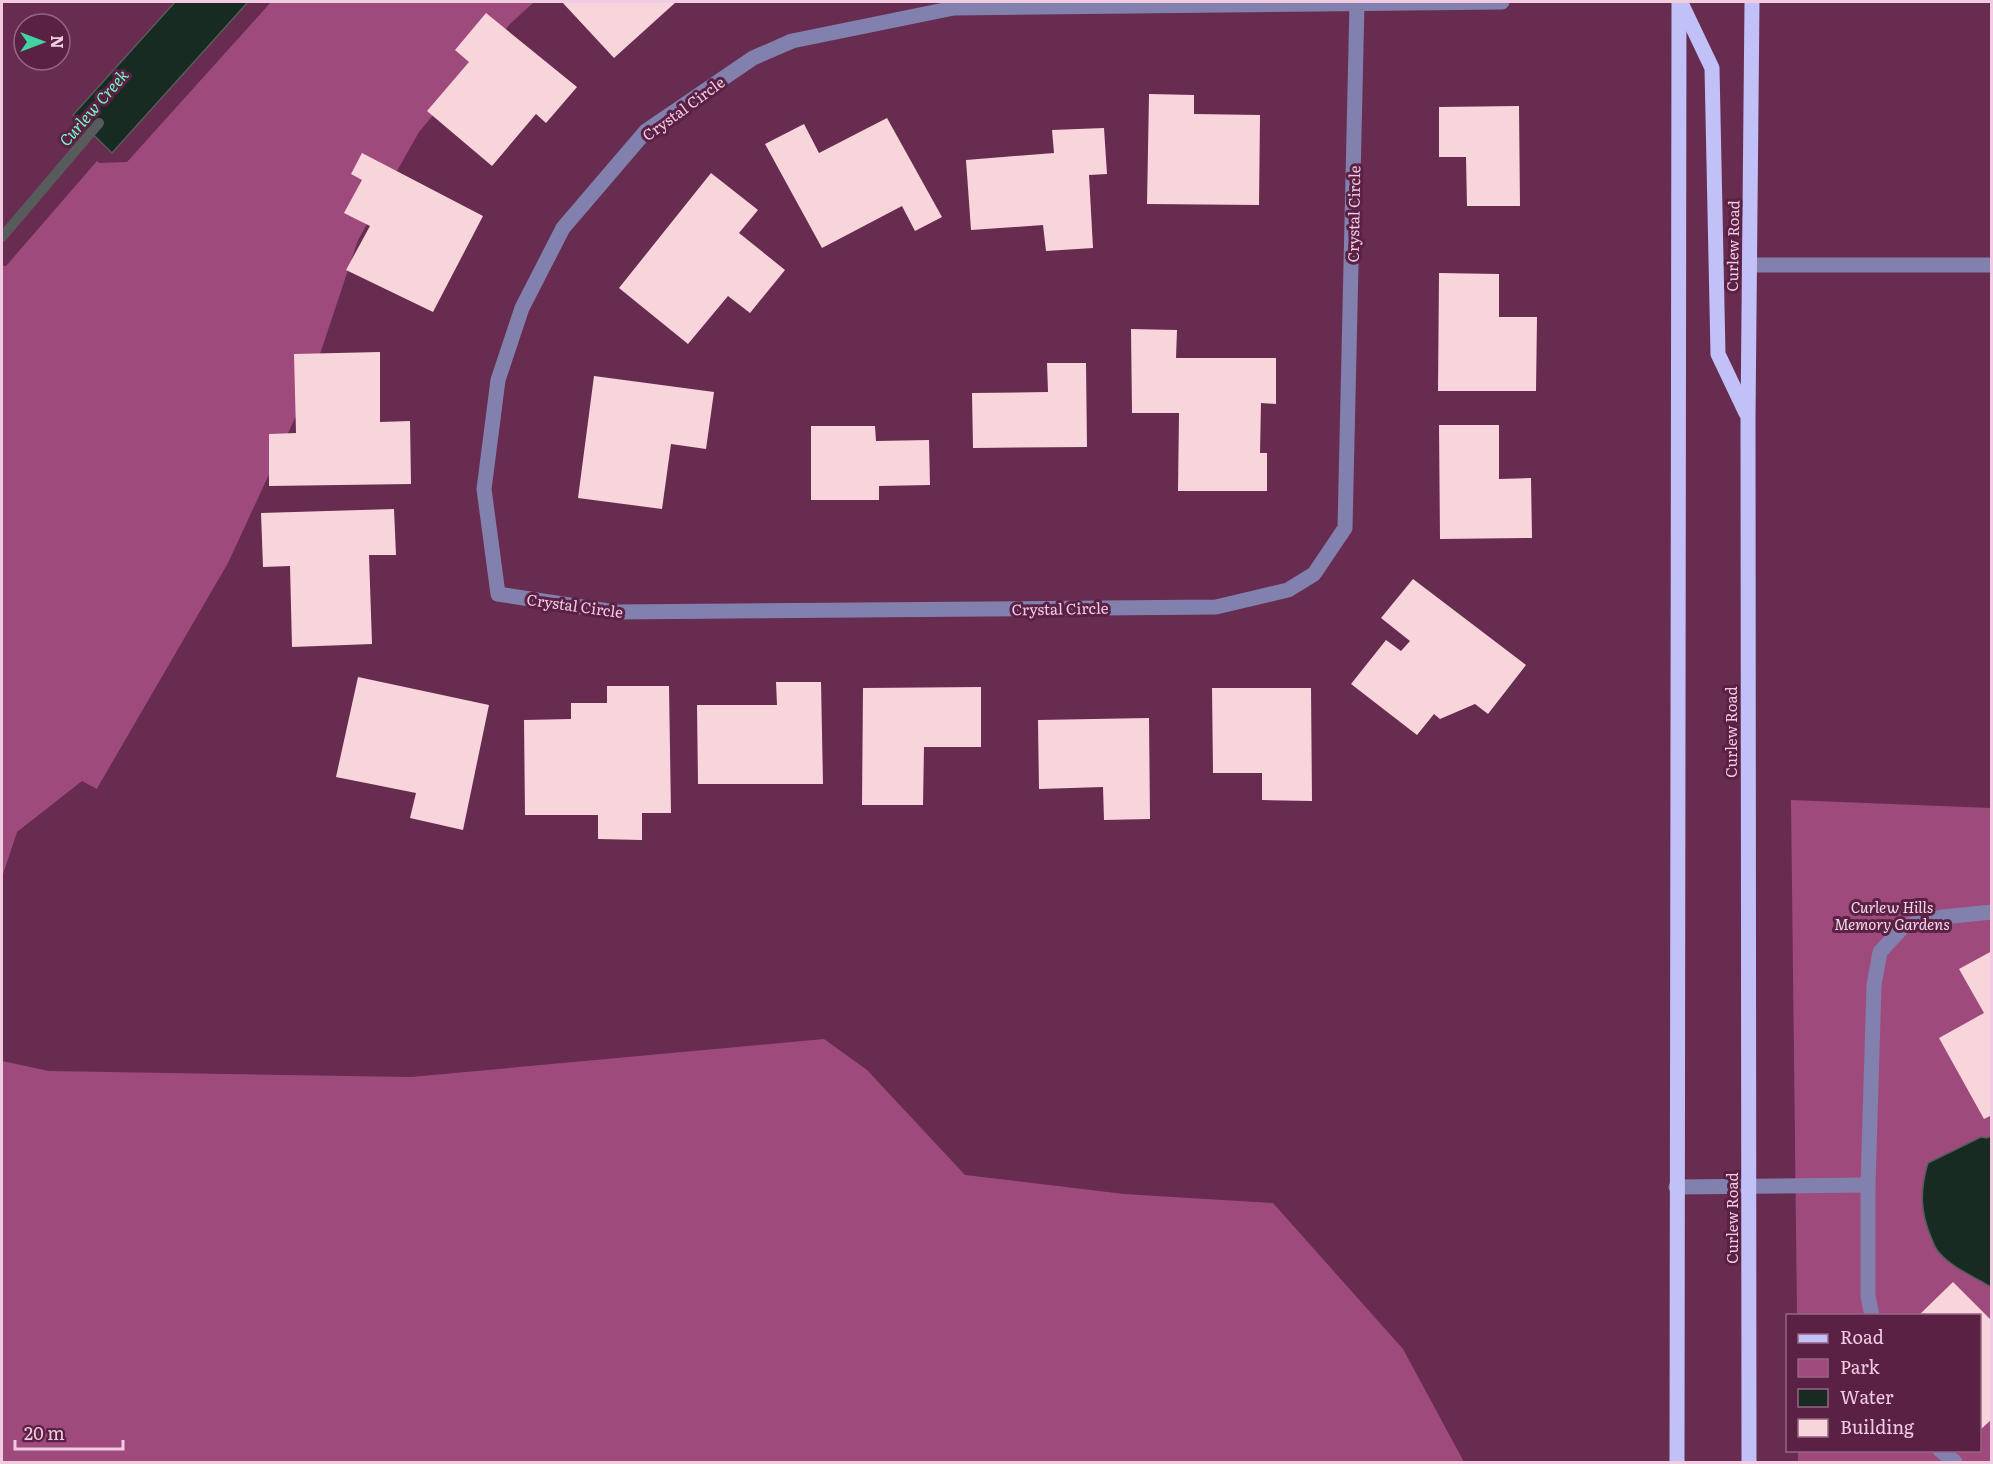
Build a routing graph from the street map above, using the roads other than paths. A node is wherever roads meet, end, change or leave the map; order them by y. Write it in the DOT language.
graph roads {
  1 [pos="1502,2"];
  2 [pos="1679,2"];
  3 [pos="1752,2"];
  4 [pos="1358,3"];
  5 [pos="1750,265"];
  6 [pos="1992,265"];
  7 [pos="1749,418"];
  8 [pos="1992,912"];
  9 [pos="1868,1185"];
  10 [pos="1749,1186"];
  11 [pos="1676,1187"];
  12 [pos="1872,1314"];
  13 [pos="1942,1452"];
  14 [pos="1677,1462"];
  15 [pos="1749,1462"];
  16 [pos="1955,1462"];
  1 -- 4 [label="street, Crystal Circle"];
  2 -- 7 [label="main road"];
  2 -- 11 [label="main road"];
  3 -- 5 [label="main road, Curlew Road"];
  4 -- 4 [label="street, Crystal Circle"];
  5 -- 6 [label="street"];
  5 -- 7 [label="main road, Curlew Road"];
  7 -- 10 [label="main road, Curlew Road"];
  8 -- 9 [label="street"];
  9 -- 10 [label="street"];
  9 -- 12 [label="street"];
  10 -- 11 [label="street"];
  10 -- 15 [label="main road, Curlew Road"];
  11 -- 14 [label="main road"];
  13 -- 16 [label="street"];
}
